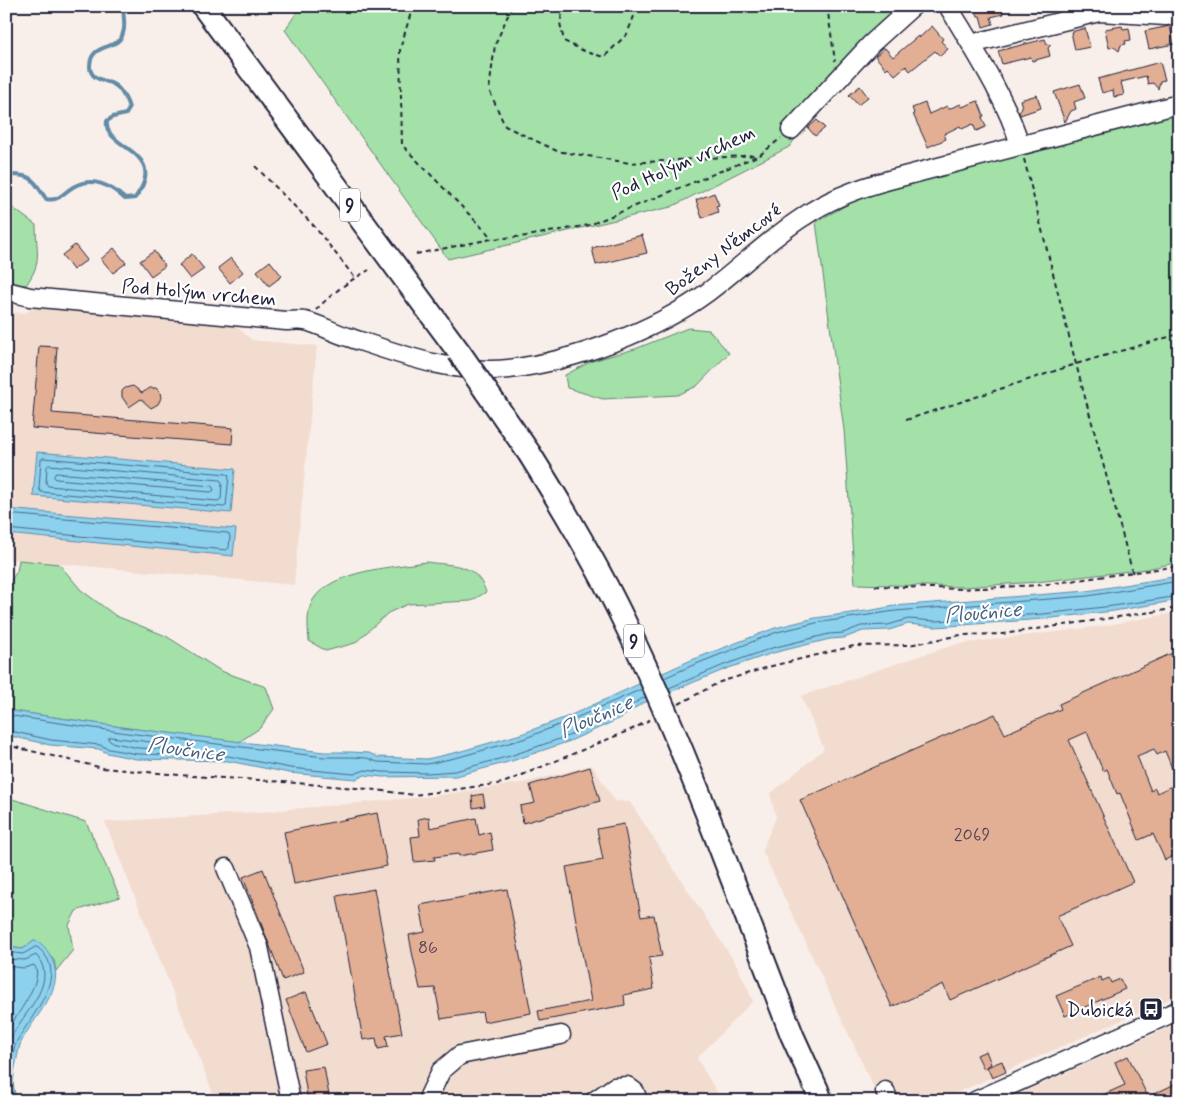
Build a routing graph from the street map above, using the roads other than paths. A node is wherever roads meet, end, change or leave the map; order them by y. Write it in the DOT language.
graph roads {
  1 [pos="203,6"];
  2 [pos="913,6"];
  3 [pos="948,6"];
  4 [pos="1179,13"];
  5 [pos="971,44"];
  6 [pos="1179,104"];
  7 [pos="790,130"];
  8 [pos="1020,145"];
  9 [pos="6,290"];
  10 [pos="306,321"];
  11 [pos="226,868"];
  12 [pos="1179,1010"];
  13 [pos="561,1035"];
  14 [pos="792,1036"];
  15 [pos="994,1097"];
  16 [pos="290,1101"];
  17 [pos="430,1101"];
  18 [pos="594,1101"];
  19 [pos="638,1101"];
  20 [pos="808,1101"];
  21 [pos="821,1101"];
  22 [pos="828,1101"];
  23 [pos="974,1101"];
  1 -- 14 [label="main road, 9, bridge"];
  2 -- 7 [label="street"];
  3 -- 5 [label="street"];
  4 -- 5 [label="street"];
  5 -- 8 [label="street"];
  6 -- 8 [label="street, Boženy Němcové"];
  8 -- 10 [label="street, Boženy Němcové"];
  9 -- 10 [label="street, Pod Holým vrchem"];
  11 -- 16 [label="street"];
  12 -- 15 [label="street"];
  13 -- 17 [label="street"];
  14 -- 20 [label="main road, 9"];
  14 -- 21 [label="main road, 9"];
  14 -- 22 [label="main road"];
  15 -- 23 [label="street"];
  18 -- 19 [label="street"];
}
